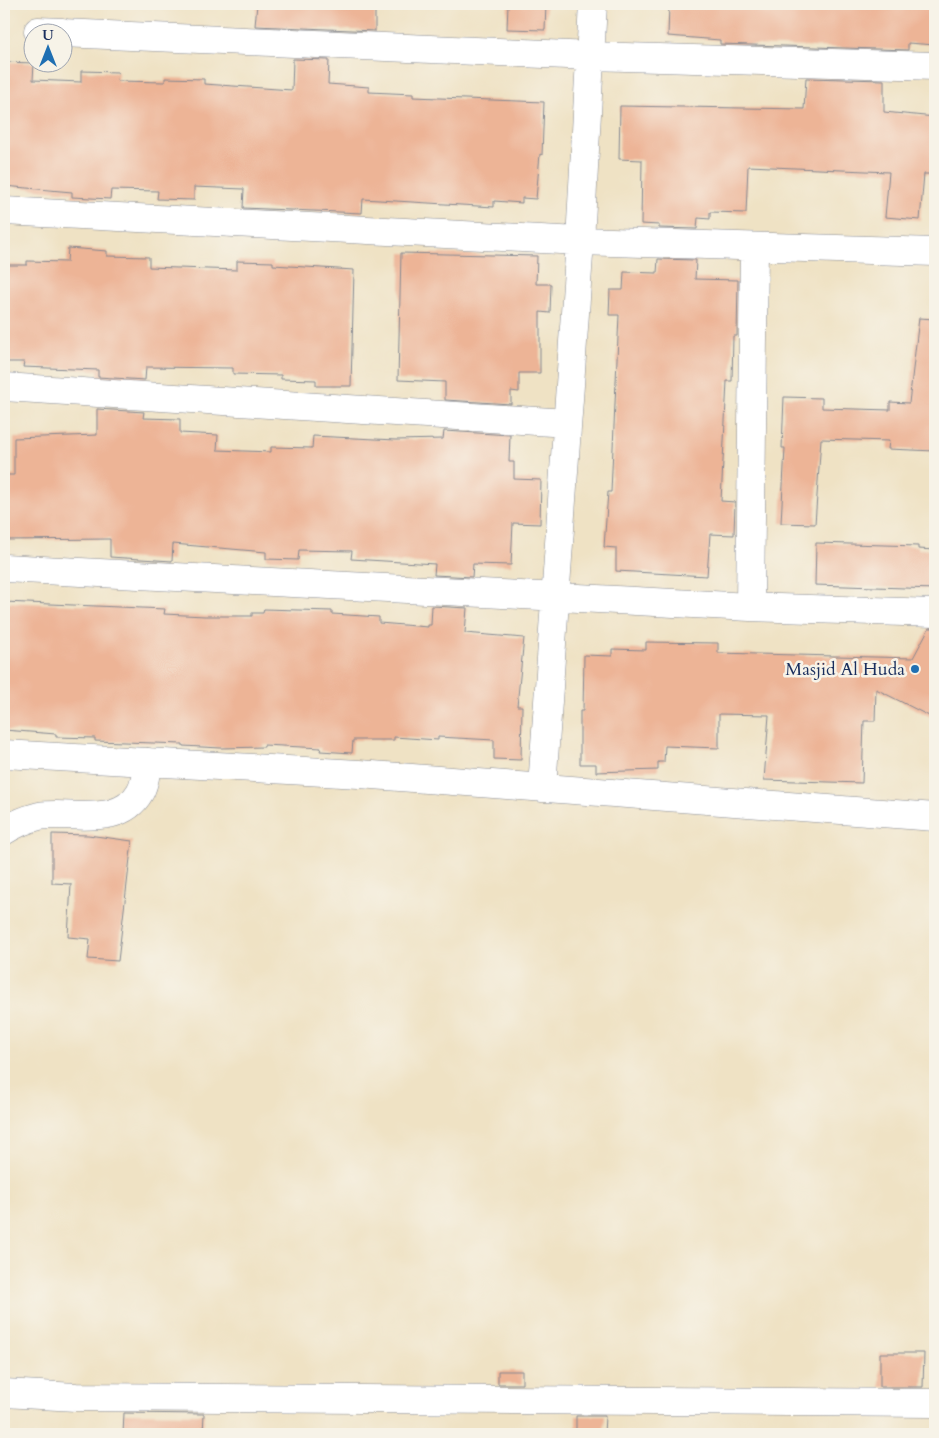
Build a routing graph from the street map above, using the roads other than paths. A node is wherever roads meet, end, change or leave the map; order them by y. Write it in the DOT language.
graph roads {
  1 [pos="593,4"];
  2 [pos="72,33"];
  3 [pos="591,56"];
  4 [pos="935,66"];
  5 [pos="4,211"];
  6 [pos="580,241"];
  7 [pos="754,247"];
  8 [pos="935,252"];
  9 [pos="4,387"];
  10 [pos="567,423"];
  11 [pos="4,568"];
  12 [pos="555,598"];
  13 [pos="750,607"];
  14 [pos="935,613"];
  15 [pos="4,754"];
  16 [pos="148,762"];
  17 [pos="542,788"];
  18 [pos="935,817"];
  19 [pos="4,831"];
  20 [pos="4,1393"];
  21 [pos="935,1403"];
  1 -- 3 [label="street"];
  2 -- 3 [label="street"];
  3 -- 4 [label="street"];
  3 -- 6 [label="street"];
  5 -- 6 [label="street"];
  6 -- 7 [label="street"];
  6 -- 10 [label="street"];
  7 -- 8 [label="street"];
  7 -- 13 [label="street"];
  9 -- 10 [label="street"];
  10 -- 12 [label="street"];
  11 -- 12 [label="street"];
  12 -- 13 [label="street"];
  12 -- 17 [label="street"];
  13 -- 14 [label="street"];
  15 -- 16 [label="street"];
  16 -- 17 [label="street"];
  16 -- 19 [label="street"];
  17 -- 18 [label="street"];
  20 -- 21 [label="street"];
}
